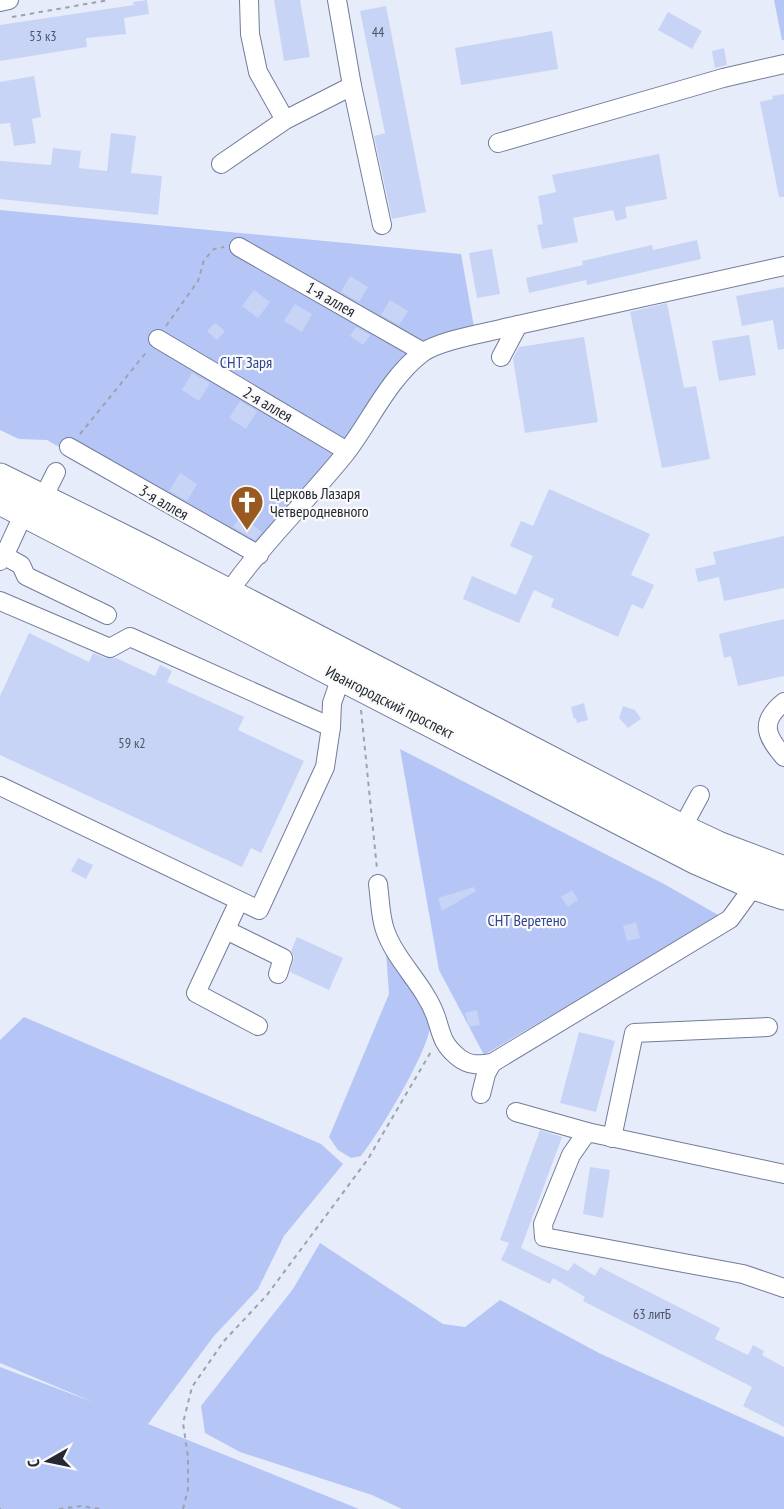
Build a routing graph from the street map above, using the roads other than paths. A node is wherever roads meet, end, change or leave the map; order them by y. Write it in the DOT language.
graph roads {
  1 [pos="249,0"];
  2 [pos="337,0"];
  3 [pos="784,64"];
  4 [pos="352,86"];
  5 [pos="285,120"];
  6 [pos="498,143"];
  7 [pos="221,164"];
  8 [pos="382,225"];
  9 [pos="239,247"];
  10 [pos="784,266"];
  11 [pos="518,325"];
  12 [pos="158,339"];
  13 [pos="423,352"];
  14 [pos="501,357"];
  15 [pos="69,447"];
  16 [pos="347,451"];
  17 [pos="56,472"];
  18 [pos="0,477"];
  19 [pos="0,501"];
  20 [pos="34,506"];
  21 [pos="259,555"];
  22 [pos="1,558"];
  23 [pos="228,593"];
  24 [pos="0,601"];
  25 [pos="106,615"];
  26 [pos="341,677"];
  27 [pos="784,702"];
  28 [pos="331,727"];
  29 [pos="784,757"];
  30 [pos="0,786"];
  31 [pos="700,795"];
  32 [pos="682,828"];
  33 [pos="784,870"];
  34 [pos="378,884"];
  35 [pos="754,886"];
  36 [pos="784,896"];
  37 [pos="240,901"];
  38 [pos="226,930"];
  39 [pos="278,974"];
  40 [pos="258,1026"];
  41 [pos="768,1027"];
  42 [pos="492,1063"];
  43 [pos="481,1094"];
  44 [pos="516,1112"];
  45 [pos="587,1132"];
  46 [pos="612,1138"];
  47 [pos="784,1174"];
  48 [pos="784,1288"];
  1 -- 5 [label="street"];
  2 -- 4 [label="street"];
  3 -- 6 [label="street"];
  4 -- 5 [label="street"];
  4 -- 8 [label="street"];
  5 -- 7 [label="street"];
  9 -- 13 [label="street, 1-я аллея"];
  10 -- 11 [label="street"];
  11 -- 13 [label="street"];
  11 -- 14 [label="street"];
  12 -- 16 [label="street, 2-я аллея"];
  13 -- 16 [label="street"];
  15 -- 21 [label="street, 3-я аллея"];
  16 -- 21 [label="street"];
  17 -- 20 [label="street"];
  18 -- 20 [label="highway, Ивангородский проспект"];
  19 -- 20 [label="highway, Ивангородский проспект"];
  20 -- 22 [label="street"];
  20 -- 23 [label="highway, Ивангородский проспект"];
  20 -- 26 [label="highway, Ивангородский проспект"];
  21 -- 23 [label="street"];
  22 -- 25 [label="street"];
  23 -- 32 [label="highway, Ивангородский проспект"];
  24 -- 28 [label="street"];
  26 -- 28 [label="street"];
  26 -- 35 [label="highway, Ивангородский проспект"];
  27 -- 29 [label="street"];
  28 -- 37 [label="street"];
  30 -- 37 [label="street"];
  31 -- 32 [label="street"];
  32 -- 33 [label="highway, Ивангородский проспект"];
  34 -- 42 [label="street"];
  35 -- 36 [label="highway, Ивангородский проспект"];
  35 -- 42 [label="street"];
  37 -- 38 [label="street"];
  38 -- 39 [label="street"];
  38 -- 40 [label="street"];
  41 -- 46 [label="street"];
  42 -- 43 [label="street"];
  44 -- 45 [label="street"];
  45 -- 46 [label="street"];
  45 -- 48 [label="street"];
  46 -- 47 [label="street"];
}
